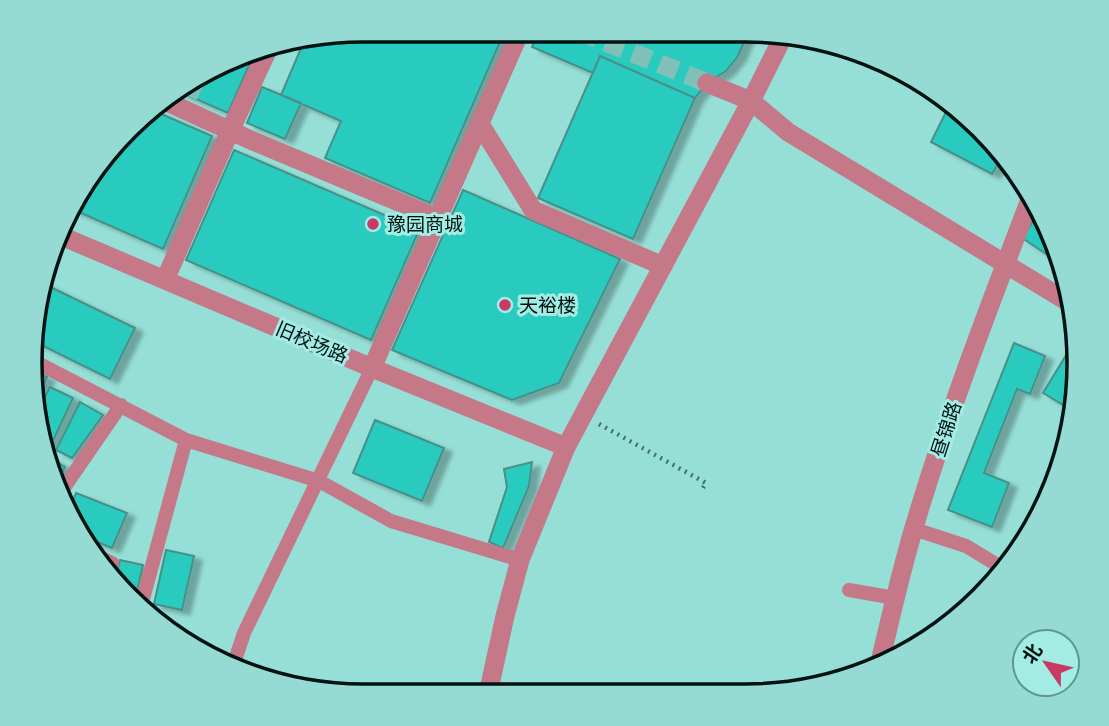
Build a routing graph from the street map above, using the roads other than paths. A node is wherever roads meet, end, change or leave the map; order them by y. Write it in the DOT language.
graph roads {
  1 [pos="516,42"];
  2 [pos="779,44"];
  3 [pos="264,58"];
  4 [pos="707,83"];
  5 [pos="177,101"];
  6 [pos="751,101"];
  7 [pos="480,124"];
  8 [pos="230,131"];
  9 [pos="1027,208"];
  10 [pos="438,218"];
  11 [pos="67,238"];
  12 [pos="1006,263"];
  13 [pos="663,267"];
  14 [pos="165,280"];
  15 [pos="1060,297"];
  16 [pos="42,365"];
  17 [pos="372,368"];
  18 [pos="121,405"];
  19 [pos="186,440"];
  20 [pos="566,447"];
  21 [pos="319,481"];
  22 [pos="66,485"];
  23 [pos="914,529"];
  24 [pos="520,560"];
  25 [pos="996,564"];
  26 [pos="849,590"];
  27 [pos="144,597"];
  28 [pos="895,598"];
  29 [pos="882,654"];
  30 [pos="236,658"];
  31 [pos="490,684"];
  1 -- 7 [label="street"];
  2 -- 6 [label="street"];
  3 -- 8 [label="street"];
  4 -- 6 [label="street"];
  5 -- 8 [label="street"];
  6 -- 12 [label="street"];
  6 -- 13 [label="street"];
  7 -- 10 [label="street"];
  7 -- 13 [label="street"];
  8 -- 10 [label="street"];
  8 -- 14 [label="street"];
  9 -- 12 [label="street, 昼锦路"];
  10 -- 17 [label="street"];
  11 -- 14 [label="street, 旧校场路"];
  12 -- 15 [label="street"];
  12 -- 23 [label="street, 昼锦路"];
  13 -- 20 [label="street"];
  14 -- 17 [label="street, 旧校场路"];
  16 -- 18 [label="lane"];
  17 -- 20 [label="street, 旧校场路"];
  17 -- 21 [label="lane"];
  18 -- 19 [label="lane"];
  18 -- 22 [label="lane"];
  19 -- 21 [label="lane"];
  19 -- 27 [label="lane"];
  20 -- 24 [label="street"];
  21 -- 24 [label="lane"];
  21 -- 30 [label="lane"];
  23 -- 25 [label="lane"];
  23 -- 28 [label="street, 昼锦路"];
  24 -- 31 [label="street"];
  26 -- 28 [label="lane"];
  28 -- 29 [label="street, 昼锦路"];
}
